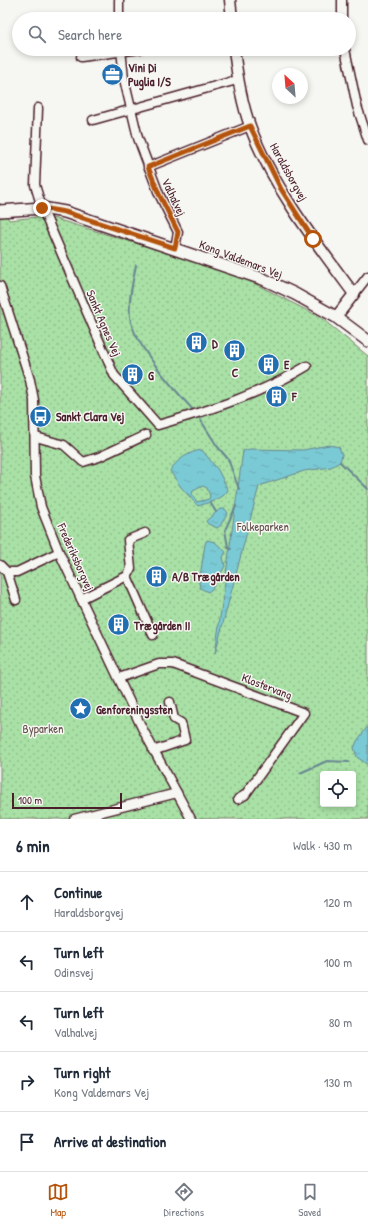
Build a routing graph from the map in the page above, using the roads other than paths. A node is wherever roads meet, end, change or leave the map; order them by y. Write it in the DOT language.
graph roads {
  1 [pos="119,0"];
  2 [pos="230,0"];
  3 [pos="342,0"];
  4 [pos="119,12"];
  5 [pos="231,12"];
  6 [pos="342,12"];
  7 [pos="87,56"];
  8 [pos="122,56"];
  9 [pos="235,56"];
  10 [pos="346,56"];
  11 [pos="81,57"];
  12 [pos="237,80"];
  13 [pos="38,108"];
  14 [pos="131,110"];
  15 [pos="93,120"];
  16 [pos="250,126"];
  17 [pos="368,140"];
  18 [pos="148,167"];
  19 [pos="42,208"];
  20 [pos="0,211"];
  21 [pos="175,248"];
  22 [pos="368,276"];
  23 [pos="0,286"];
  24 [pos="354,294"];
  25 [pos="336,317"];
  26 [pos="368,341"];
  27 [pos="307,366"];
  28 [pos="146,436"];
  29 [pos="36,438"];
  30 [pos="145,533"];
  31 [pos="59,552"];
  32 [pos="0,565"];
  33 [pos="7,572"];
  34 [pos="127,576"];
  35 [pos="81,599"];
  36 [pos="16,600"];
  37 [pos="152,634"];
  38 [pos="118,678"];
  39 [pos="170,702"];
  40 [pos="154,750"];
  41 [pos="177,794"];
  42 [pos="238,799"];
  43 [pos="74,819"];
  44 [pos="192,819"];
  1 -- 4 [label="street"];
  2 -- 5 [label="street"];
  3 -- 6 [label="street"];
  7 -- 11 [label="street"];
  8 -- 14 [label="street, Valhalvej"];
  9 -- 12 [label="street, Haraldsborgvej"];
  10 -- 17 [label="street"];
  12 -- 14 [label="street"];
  12 -- 16 [label="street, Haraldsborgvej"];
  13 -- 19 [label="street, Sankt Agnes Vej"];
  14 -- 15 [label="street"];
  14 -- 18 [label="street, Valhalvej"];
  16 -- 18 [label="street"];
  16 -- 24 [label="street, Haraldsborgvej"];
  18 -- 21 [label="street, Valhalvej"];
  19 -- 20 [label="main road, Kong Valdemars Vej"];
  19 -- 21 [label="main road, Kong Valdemars Vej"];
  19 -- 27 [label="street, Sankt Agnes Vej"];
  21 -- 25 [label="main road, Kong Valdemars Vej"];
  22 -- 24 [label="street"];
  23 -- 29 [label="street, Frederiksborgvej"];
  24 -- 25 [label="street"];
  25 -- 26 [label="main road, Kong Valdemars Vej"];
  28 -- 29 [label="street"];
  29 -- 31 [label="street, Frederiksborgvej"];
  30 -- 34 [label="street"];
  31 -- 33 [label="street"];
  31 -- 35 [label="street, Frederiksborgvej"];
  32 -- 33 [label="street"];
  33 -- 36 [label="street"];
  34 -- 35 [label="street"];
  34 -- 37 [label="street"];
  35 -- 38 [label="street, Frederiksborgvej"];
  38 -- 40 [label="street, Frederiksborgvej"];
  38 -- 42 [label="street, Klostervang"];
  39 -- 40 [label="street"];
  40 -- 41 [label="street, Frederiksborgvej"];
  41 -- 43 [label="street"];
  41 -- 44 [label="street, Frederiksborgvej"];
}
